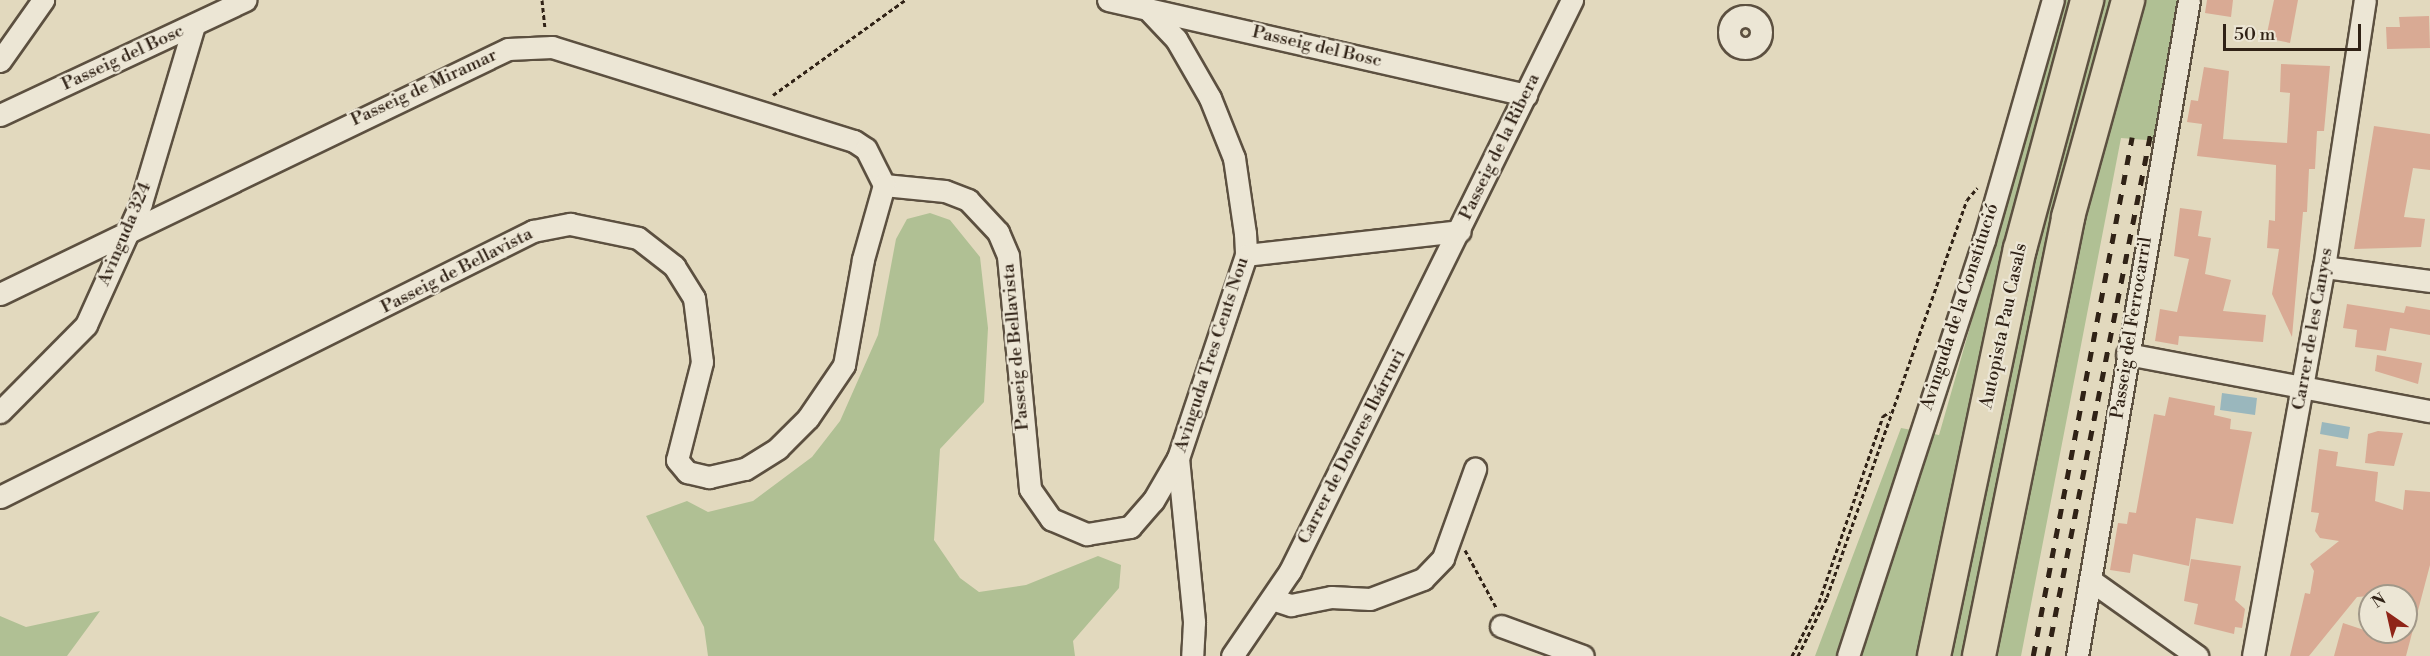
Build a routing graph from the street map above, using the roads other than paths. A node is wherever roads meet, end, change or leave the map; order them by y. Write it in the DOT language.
graph roads {
  1 [pos="43,0"];
  2 [pos="245,0"];
  3 [pos="1108,0"];
  4 [pos="1572,0"];
  5 [pos="2053,0"];
  6 [pos="2087,0"];
  7 [pos="2128,0"];
  8 [pos="2189,0"];
  9 [pos="2365,0"];
  10 [pos="1146,3"];
  11 [pos="194,25"];
  12 [pos="0,61"];
  13 [pos="1526,95"];
  14 [pos="0,115"];
  15 [pos="884,185"];
  16 [pos="1460,231"];
  17 [pos="126,232"];
  18 [pos="1246,255"];
  19 [pos="2324,267"];
  20 [pos="2430,281"];
  21 [pos="0,294"];
  22 [pos="2127,354"];
  23 [pos="2303,387"];
  24 [pos="2430,411"];
  25 [pos="0,412"];
  26 [pos="1178,458"];
  27 [pos="1476,469"];
  28 [pos="0,497"];
  29 [pos="2093,582"];
  30 [pos="1272,599"];
  31 [pos="1859,612"];
  32 [pos="1501,626"];
  33 [pos="1192,656"];
  34 [pos="1232,656"];
  35 [pos="1583,656"];
  36 [pos="1834,656"];
  37 [pos="1848,656"];
  38 [pos="1934,656"];
  39 [pos="1979,656"];
  40 [pos="2077,656"];
  41 [pos="2197,656"];
  42 [pos="2253,656"];
  1 -- 12 [label="street"];
  2 -- 11 [label="street, Passeig del Bosc"];
  3 -- 10 [label="street, Passeig del Bosc"];
  4 -- 13 [label="street, Passeig de la Ribera"];
  5 -- 31 [label="street, Avinguda de la Constitució"];
  6 -- 38 [label="highway, Autopista Pau Casals"];
  7 -- 39 [label="highway"];
  8 -- 22 [label="street, Passeig del Ferrocarril"];
  9 -- 19 [label="street, Carrer de les Canyes"];
  10 -- 13 [label="street, Passeig del Bosc"];
  10 -- 18 [label="street, Avinguda Tres Cents Nou"];
  11 -- 14 [label="street, Passeig del Bosc"];
  11 -- 17 [label="street, Avinguda 324"];
  13 -- 16 [label="street, Passeig de la Ribera"];
  15 -- 17 [label="street, Passeig de Miramar"];
  15 -- 26 [label="street, Passeig de Bellavista"];
  15 -- 28 [label="street, Passeig de Bellavista"];
  16 -- 18 [label="street, Passeig de la Ribera"];
  16 -- 30 [label="street, Carrer de Dolores Ibárruri"];
  17 -- 21 [label="street, Passeig de Miramar"];
  17 -- 25 [label="street, Avinguda 324"];
  18 -- 26 [label="street, Avinguda Tres Cents Nou"];
  19 -- 20 [label="street"];
  19 -- 23 [label="street, Carrer de les Canyes"];
  22 -- 23 [label="street"];
  22 -- 29 [label="street, Passeig del Ferrocarril"];
  23 -- 24 [label="street"];
  23 -- 42 [label="street, Carrer de les Canyes"];
  26 -- 33 [label="street, Avinguda Tres Cents Nou"];
  27 -- 30 [label="street"];
  29 -- 40 [label="street, Passeig del Ferrocarril"];
  29 -- 41 [label="street"];
  30 -- 34 [label="street, Carrer de Dolores Ibárruri"];
  31 -- 36 [label="street, Avinguda de la Constitució"];
  31 -- 37 [label="street, Avinguda de la Constitució"];
  32 -- 35 [label="street"];
}
